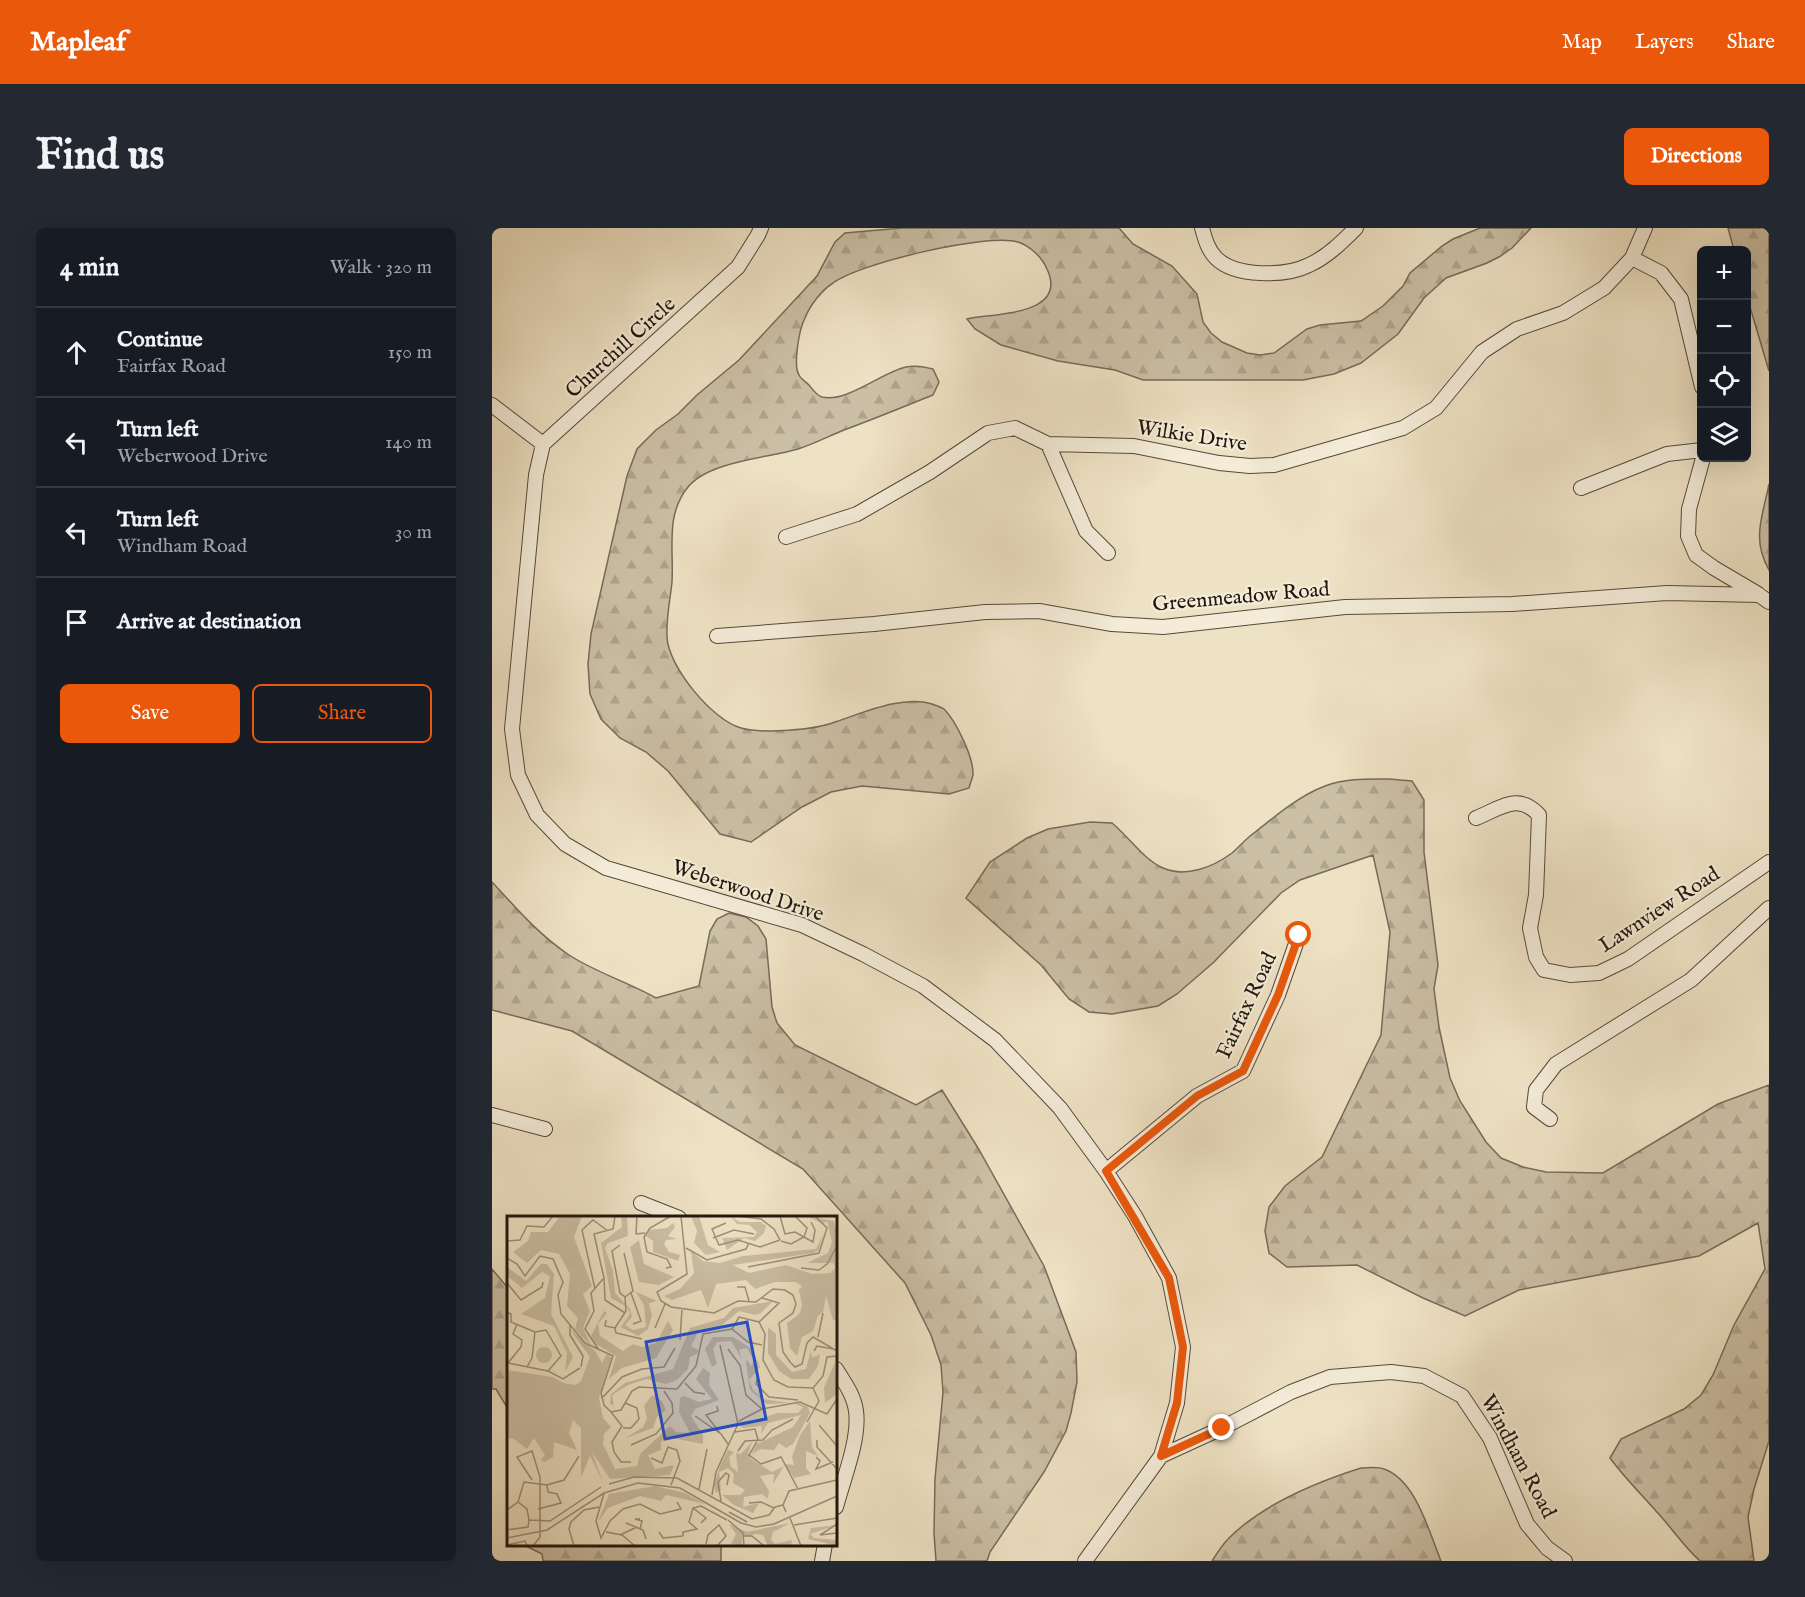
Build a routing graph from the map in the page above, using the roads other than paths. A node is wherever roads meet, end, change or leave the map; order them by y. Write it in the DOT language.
graph roads {
  1 [pos="760,228"];
  2 [pos="1202,228"];
  3 [pos="1356,228"];
  4 [pos="1645,228"];
  5 [pos="1632,258"];
  6 [pos="1697,368"];
  7 [pos="492,405"];
  8 [pos="543,444"];
  9 [pos="1048,444"];
  10 [pos="1697,450"];
  11 [pos="1702,462"];
  12 [pos="1581,488"];
  13 [pos="786,537"];
  14 [pos="1108,553"];
  15 [pos="1764,599"];
  16 [pos="717,636"];
  17 [pos="1476,818"];
  18 [pos="1769,862"];
  19 [pos="1769,908"];
  20 [pos="1299,935"];
  21 [pos="492,1115"];
  22 [pos="1550,1119"];
  23 [pos="545,1129"];
  24 [pos="1106,1171"];
  25 [pos="641,1203"];
  26 [pos="674,1216"];
  27 [pos="837,1371"];
  28 [pos="1161,1456"];
  29 [pos="837,1504"];
  30 [pos="825,1546"];
  31 [pos="822,1561"];
  32 [pos="1085,1561"];
  33 [pos="1565,1561"];
  1 -- 8 [label="street, Churchill Circle"];
  2 -- 3 [label="street"];
  4 -- 5 [label="street, Wilkie Drive"];
  5 -- 6 [label="street"];
  5 -- 9 [label="street, Wilkie Drive"];
  7 -- 8 [label="street"];
  8 -- 24 [label="street, Weberwood Drive"];
  9 -- 13 [label="street, Wilkie Drive"];
  9 -- 14 [label="street"];
  10 -- 12 [label="street"];
  11 -- 15 [label="street"];
  15 -- 16 [label="street, Greenmeadow Road"];
  17 -- 18 [label="street, Lawnview Road"];
  19 -- 22 [label="street"];
  20 -- 24 [label="street, Fairfax Road"];
  21 -- 23 [label="street"];
  24 -- 28 [label="street, Weberwood Drive"];
  25 -- 26 [label="street"];
  27 -- 29 [label="street"];
  28 -- 32 [label="street, Weberwood Drive"];
  28 -- 33 [label="street, Windham Road"];
  30 -- 31 [label="street"];
}
